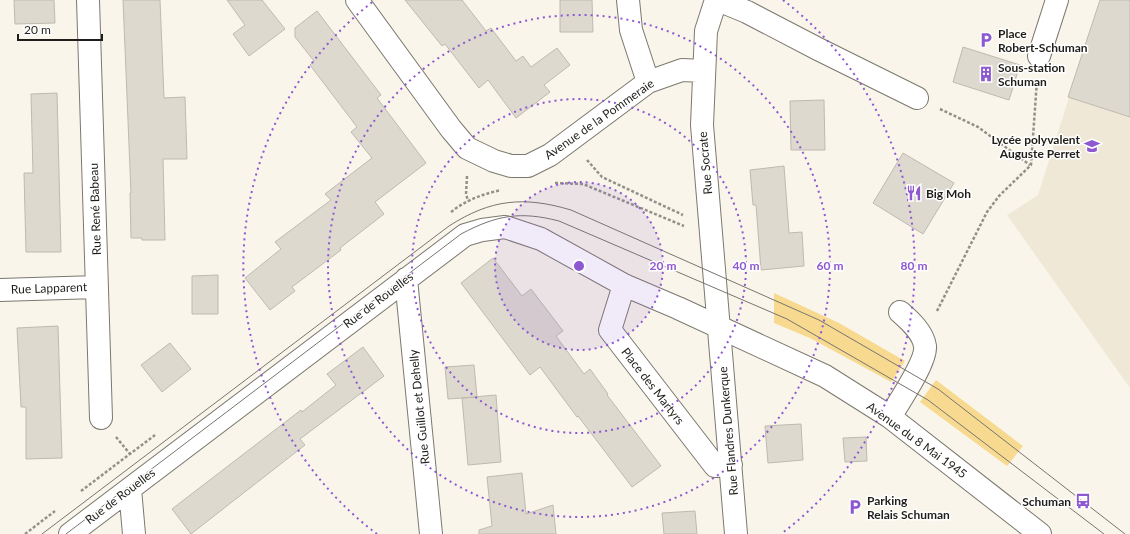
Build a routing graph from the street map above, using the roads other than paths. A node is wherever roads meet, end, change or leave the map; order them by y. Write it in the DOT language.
graph roads {
  1 [pos="88,0"];
  2 [pos="356,0"];
  3 [pos="628,0"];
  4 [pos="717,0"];
  5 [pos="1057,0"];
  6 [pos="1039,56"];
  7 [pos="704,71"];
  8 [pos="648,82"];
  9 [pos="917,98"];
  10 [pos="406,280"];
  11 [pos="624,285"];
  12 [pos="97,287"];
  13 [pos="0,290"];
  14 [pos="900,312"];
  15 [pos="719,328"];
  16 [pos="890,417"];
  17 [pos="101,418"];
  18 [pos="731,465"];
  19 [pos="130,488"];
  20 [pos="70,534"];
  21 [pos="134,534"];
  22 [pos="431,534"];
  23 [pos="736,534"];
  24 [pos="1040,534"];
  1 -- 12 [label="street, Rue René Babeau"];
  2 -- 8 [label="street, Avenue de la Pommeraie"];
  3 -- 8 [label="street"];
  4 -- 7 [label="street, Rue Socrate"];
  4 -- 9 [label="street"];
  5 -- 6 [label="street"];
  7 -- 8 [label="street, Avenue de la Pommeraie"];
  7 -- 15 [label="street, Rue Socrate"];
  10 -- 11 [label="street, Rue de Rouelles"];
  10 -- 19 [label="street, Rue de Rouelles"];
  10 -- 22 [label="street, Rue Guillot et Dehelly"];
  11 -- 15 [label="street, Rue de Rouelles"];
  11 -- 18 [label="street, Place des Martyrs"];
  12 -- 13 [label="street, Rue Lapparent"];
  12 -- 17 [label="street, Rue René Babeau"];
  14 -- 16 [label="street"];
  15 -- 16 [label="street, Avenue du 8 Mai 1945"];
  15 -- 18 [label="street, Rue Flandres Dunkerque"];
  16 -- 24 [label="street, Avenue du 8 Mai 1945"];
  18 -- 23 [label="street, Rue Flandres Dunkerque"];
  19 -- 20 [label="street, Rue de Rouelles"];
  19 -- 21 [label="street"];
}
